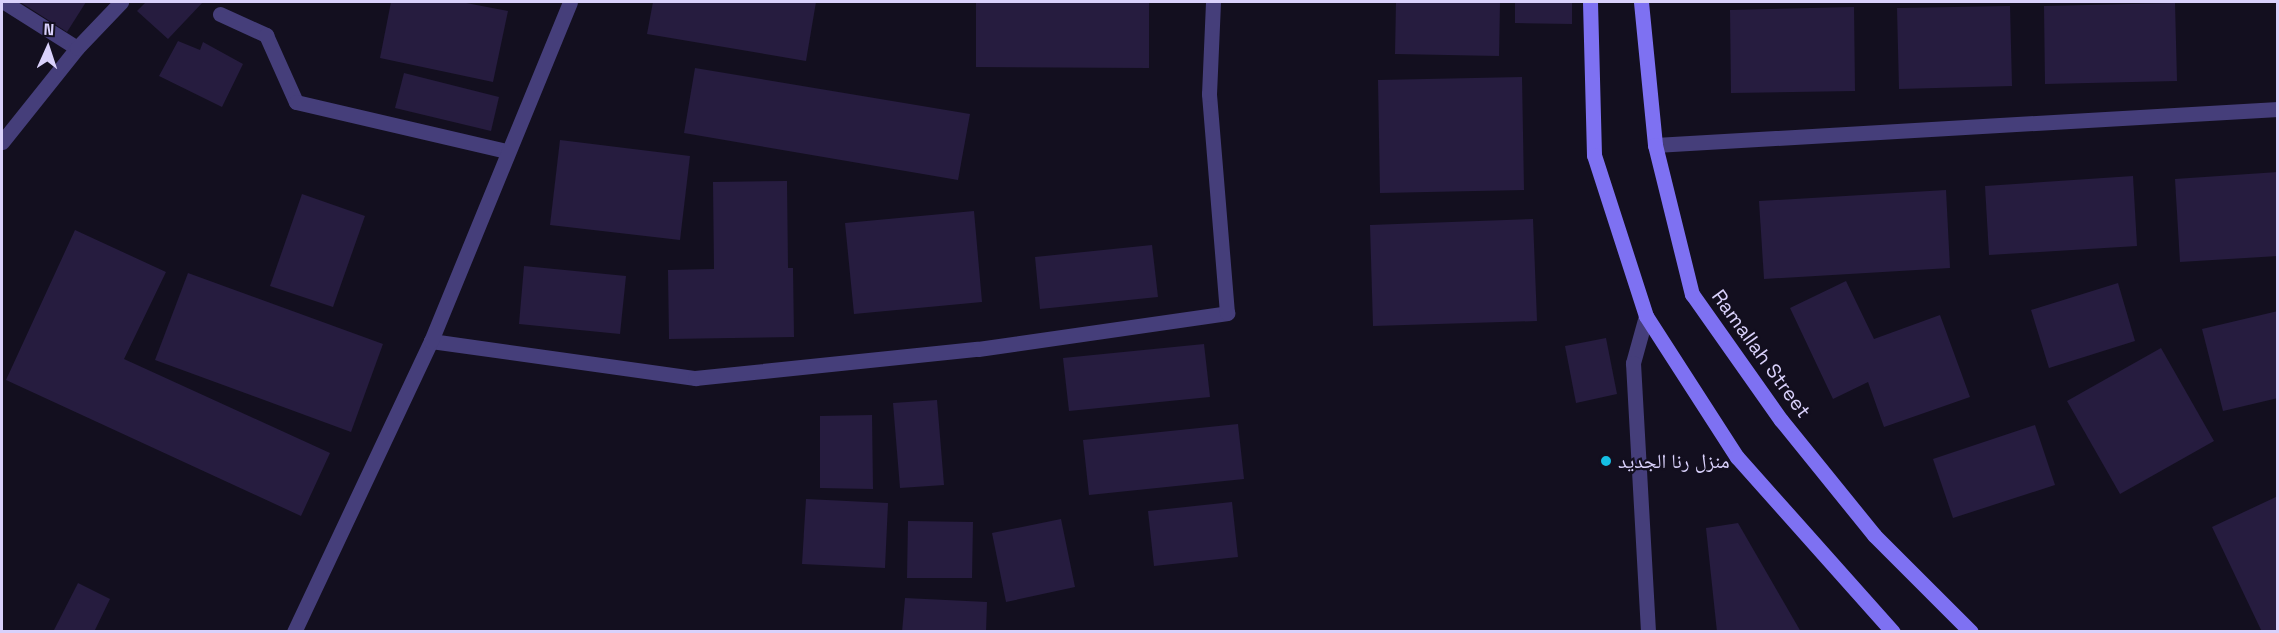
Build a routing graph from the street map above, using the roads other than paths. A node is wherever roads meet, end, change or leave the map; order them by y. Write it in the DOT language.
graph roads {
  1 [pos="4,2"];
  2 [pos="121,2"];
  3 [pos="570,2"];
  4 [pos="1213,2"];
  5 [pos="1590,2"];
  6 [pos="1641,2"];
  7 [pos="220,14"];
  8 [pos="76,48"];
  9 [pos="2277,109"];
  10 [pos="2,142"];
  11 [pos="1654,145"];
  12 [pos="506,151"];
  13 [pos="1646,315"];
  14 [pos="430,341"];
  15 [pos="294,632"];
  16 [pos="1648,632"];
  17 [pos="1893,632"];
  18 [pos="1971,632"];
  1 -- 8 [label="street"];
  2 -- 8 [label="street"];
  3 -- 12 [label="street"];
  4 -- 14 [label="street"];
  5 -- 13 [label="main road"];
  6 -- 11 [label="main road, Ramallah Street"];
  7 -- 12 [label="street"];
  8 -- 10 [label="street"];
  9 -- 11 [label="street"];
  11 -- 18 [label="main road, Ramallah Street"];
  12 -- 14 [label="street"];
  13 -- 16 [label="street"];
  13 -- 17 [label="main road"];
  14 -- 15 [label="street"];
}
